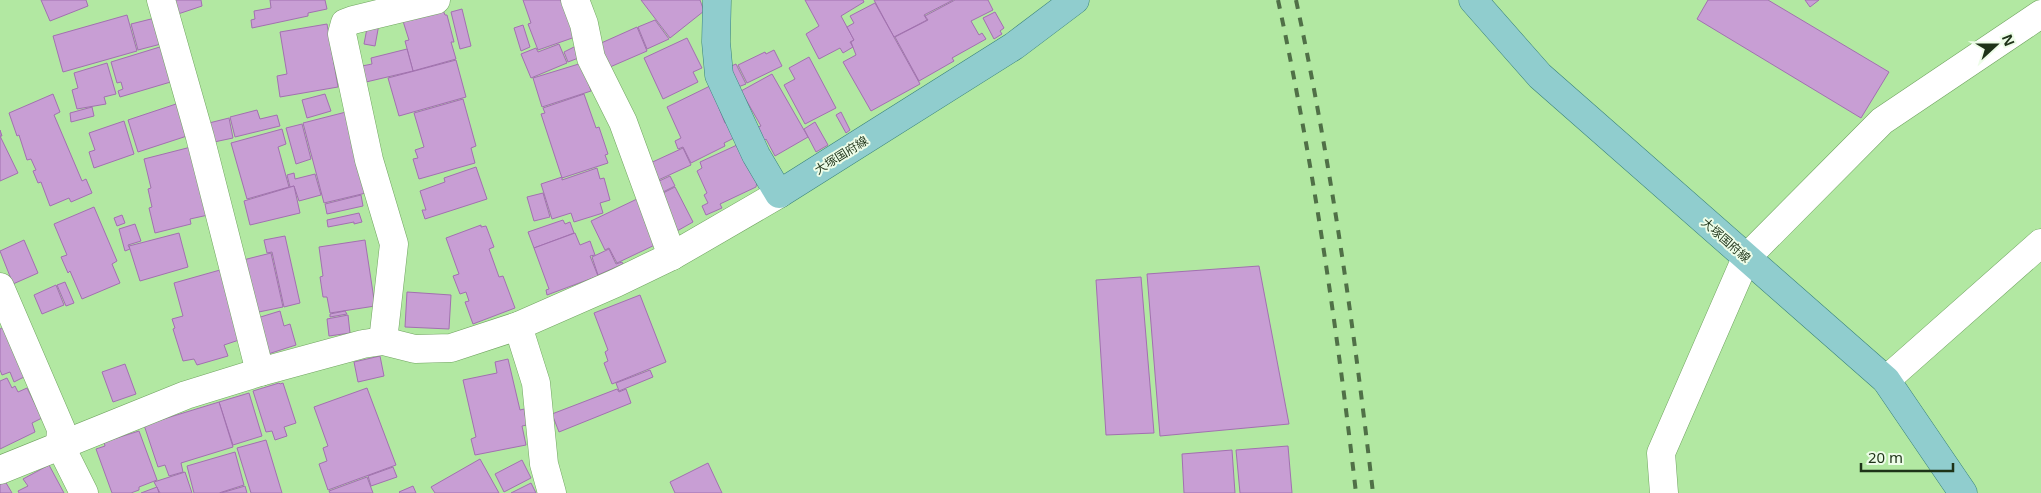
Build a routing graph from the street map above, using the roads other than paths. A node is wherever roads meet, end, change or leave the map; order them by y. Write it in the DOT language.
graph roads {
  1 [pos="161,0"];
  2 [pos="436,0"];
  3 [pos="575,0"];
  4 [pos="717,0"];
  5 [pos="1075,0"];
  6 [pos="1473,0"];
  7 [pos="2041,14"];
  8 [pos="779,194"];
  9 [pos="2041,243"];
  10 [pos="672,256"];
  11 [pos="1746,258"];
  12 [pos="0,287"];
  13 [pos="518,326"];
  14 [pos="383,341"];
  15 [pos="260,372"];
  16 [pos="1886,380"];
  17 [pos="60,446"];
  18 [pos="0,470"];
  19 [pos="84,493"];
  20 [pos="552,493"];
  21 [pos="1664,493"];
  22 [pos="1962,493"];
  1 -- 15 [label="street"];
  2 -- 14 [label="street"];
  3 -- 10 [label="street"];
  4 -- 8 [label="main road"];
  5 -- 8 [label="main road, 大塚国府線"];
  6 -- 11 [label="main road, 大塚国府線"];
  7 -- 11 [label="street"];
  8 -- 10 [label="street"];
  9 -- 16 [label="street"];
  10 -- 13 [label="street"];
  11 -- 16 [label="main road, 大塚国府線"];
  11 -- 21 [label="street"];
  12 -- 17 [label="street"];
  13 -- 14 [label="street"];
  13 -- 20 [label="street"];
  14 -- 15 [label="street"];
  15 -- 17 [label="street"];
  16 -- 22 [label="main road, 大塚国府線"];
  17 -- 18 [label="street"];
  17 -- 19 [label="street"];
}
